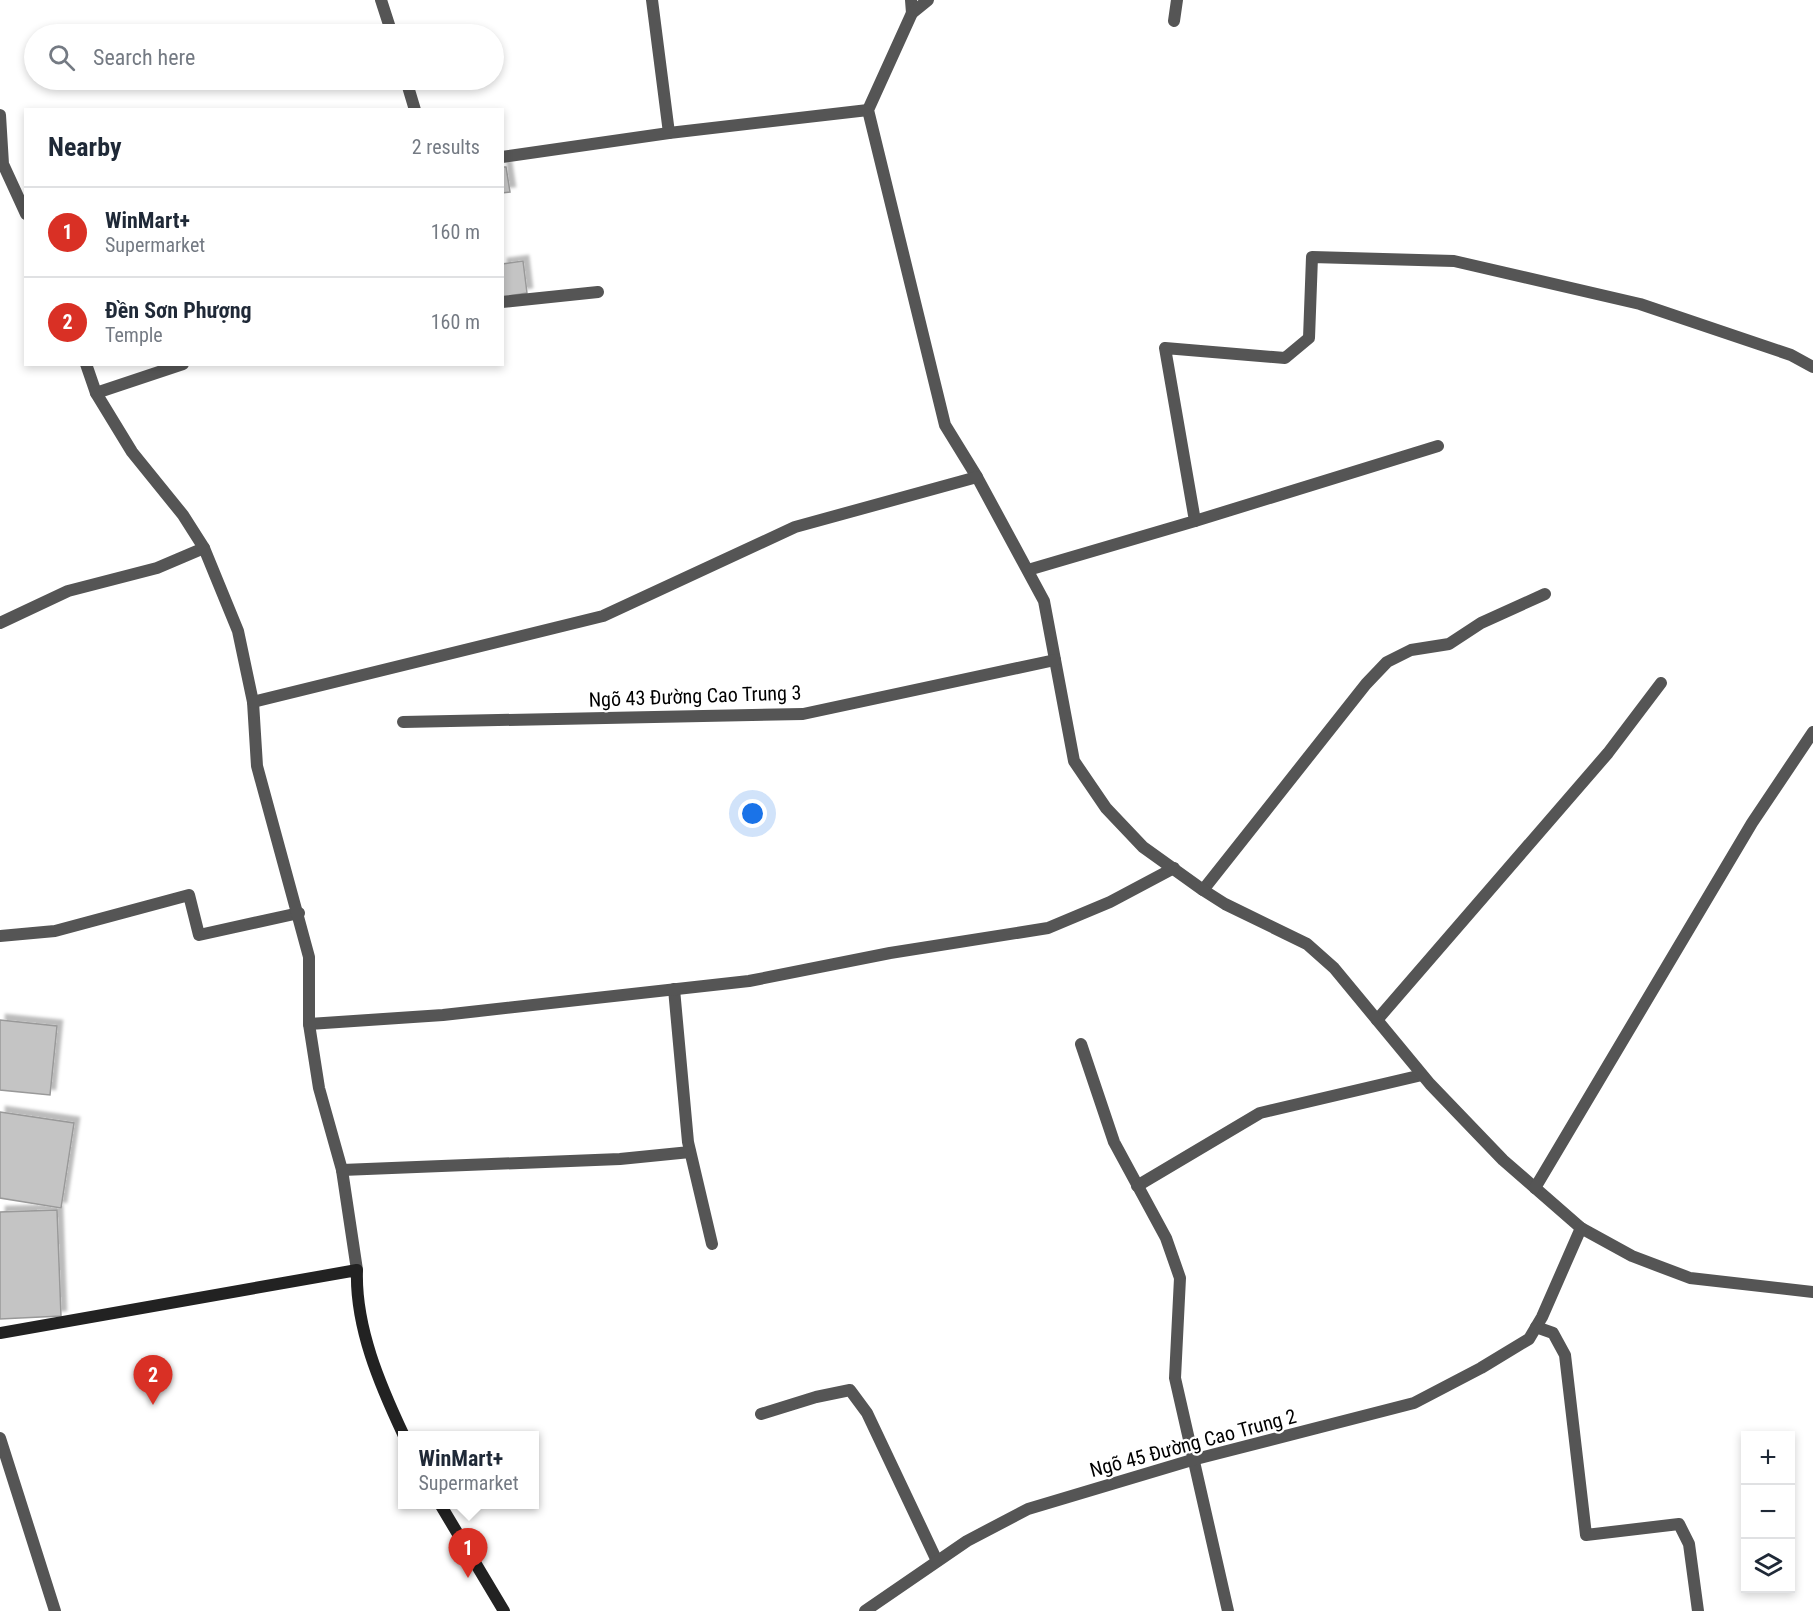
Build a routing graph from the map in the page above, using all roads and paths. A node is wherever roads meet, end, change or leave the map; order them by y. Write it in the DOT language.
graph roads {
  1 [pos="381,0"];
  2 [pos="652,0"];
  3 [pos="928,0"];
  4 [pos="1177,0"];
  5 [pos="912,6"];
  6 [pos="1174,21"];
  7 [pos="389,24"];
  8 [pos="409,90"];
  9 [pos="414,108"];
  10 [pos="868,110"];
  11 [pos="0,115"];
  12 [pos="669,133"];
  13 [pos="504,157"];
  14 [pos="24,210"];
  15 [pos="598,292"];
  16 [pos="504,302"];
  17 [pos="87,366"];
  18 [pos="177,366"];
  19 [pos="1813,367"];
  20 [pos="96,393"];
  21 [pos="1438,446"];
  22 [pos="977,477"];
  23 [pos="1194,521"];
  24 [pos="204,548"];
  25 [pos="1028,570"];
  26 [pos="1545,594"];
  27 [pos="0,623"];
  28 [pos="1055,660"];
  29 [pos="1662,683"];
  30 [pos="253,702"];
  31 [pos="404,722"];
  32 [pos="1813,732"];
  33 [pos="1174,868"];
  34 [pos="1203,890"];
  35 [pos="299,913"];
  36 [pos="0,936"];
  37 [pos="674,989"];
  38 [pos="1377,1020"];
  39 [pos="309,1024"];
  40 [pos="1081,1044"];
  41 [pos="1422,1075"];
  42 [pos="690,1152"];
  43 [pos="342,1170"];
  44 [pos="1137,1186"];
  45 [pos="1535,1188"];
  46 [pos="1581,1228"];
  47 [pos="712,1244"];
  48 [pos="357,1270"];
  49 [pos="1813,1292"];
  50 [pos="1536,1327"];
  51 [pos="0,1334"];
  52 [pos="761,1414"];
  53 [pos="402,1431"];
  54 [pos="0,1438"];
  55 [pos="1192,1460"];
  56 [pos="443,1509"];
  57 [pos="937,1561"];
  58 [pos="55,1611"];
  59 [pos="504,1611"];
  60 [pos="865,1611"];
  61 [pos="1228,1611"];
  62 [pos="1698,1611"];
  1 -- 7 [label="street"];
  2 -- 12 [label="street"];
  3 -- 5 [label="street"];
  4 -- 6 [label="street"];
  5 -- 10 [label="street"];
  8 -- 9 [label="street"];
  10 -- 12 [label="street"];
  10 -- 22 [label="street"];
  11 -- 14 [label="street"];
  12 -- 13 [label="street"];
  15 -- 16 [label="street"];
  17 -- 20 [label="street"];
  18 -- 20 [label="street"];
  19 -- 23 [label="street"];
  20 -- 24 [label="street"];
  21 -- 23 [label="street"];
  22 -- 25 [label="street"];
  22 -- 30 [label="street"];
  23 -- 25 [label="street"];
  24 -- 27 [label="street"];
  24 -- 30 [label="street"];
  25 -- 28 [label="street"];
  26 -- 34 [label="street"];
  28 -- 31 [label="street, Ngõ 43 Đường Cao Trung 3"];
  28 -- 33 [label="street"];
  29 -- 38 [label="street"];
  30 -- 35 [label="street"];
  32 -- 45 [label="street"];
  33 -- 34 [label="street"];
  33 -- 37 [label="street"];
  34 -- 38 [label="street"];
  35 -- 36 [label="street"];
  35 -- 39 [label="street"];
  37 -- 39 [label="street"];
  37 -- 42 [label="street"];
  38 -- 41 [label="street"];
  39 -- 43 [label="street"];
  40 -- 44 [label="street"];
  41 -- 44 [label="street"];
  41 -- 45 [label="street"];
  42 -- 43 [label="street"];
  42 -- 47 [label="street"];
  43 -- 48 [label="street"];
  44 -- 55 [label="street"];
  45 -- 46 [label="street"];
  46 -- 49 [label="street"];
  46 -- 50 [label="street"];
  48 -- 51 [label="street"];
  48 -- 53 [label="street"];
  50 -- 55 [label="street, Ngõ 45 Đường Cao Trung 2"];
  50 -- 62 [label="street"];
  52 -- 57 [label="street"];
  54 -- 58 [label="street"];
  55 -- 57 [label="street, Ngõ 45 Đường Cao Trung 2"];
  55 -- 61 [label="street"];
  56 -- 59 [label="street"];
  57 -- 60 [label="street, Ngõ 45 Đường Cao Trung 2"];
}
